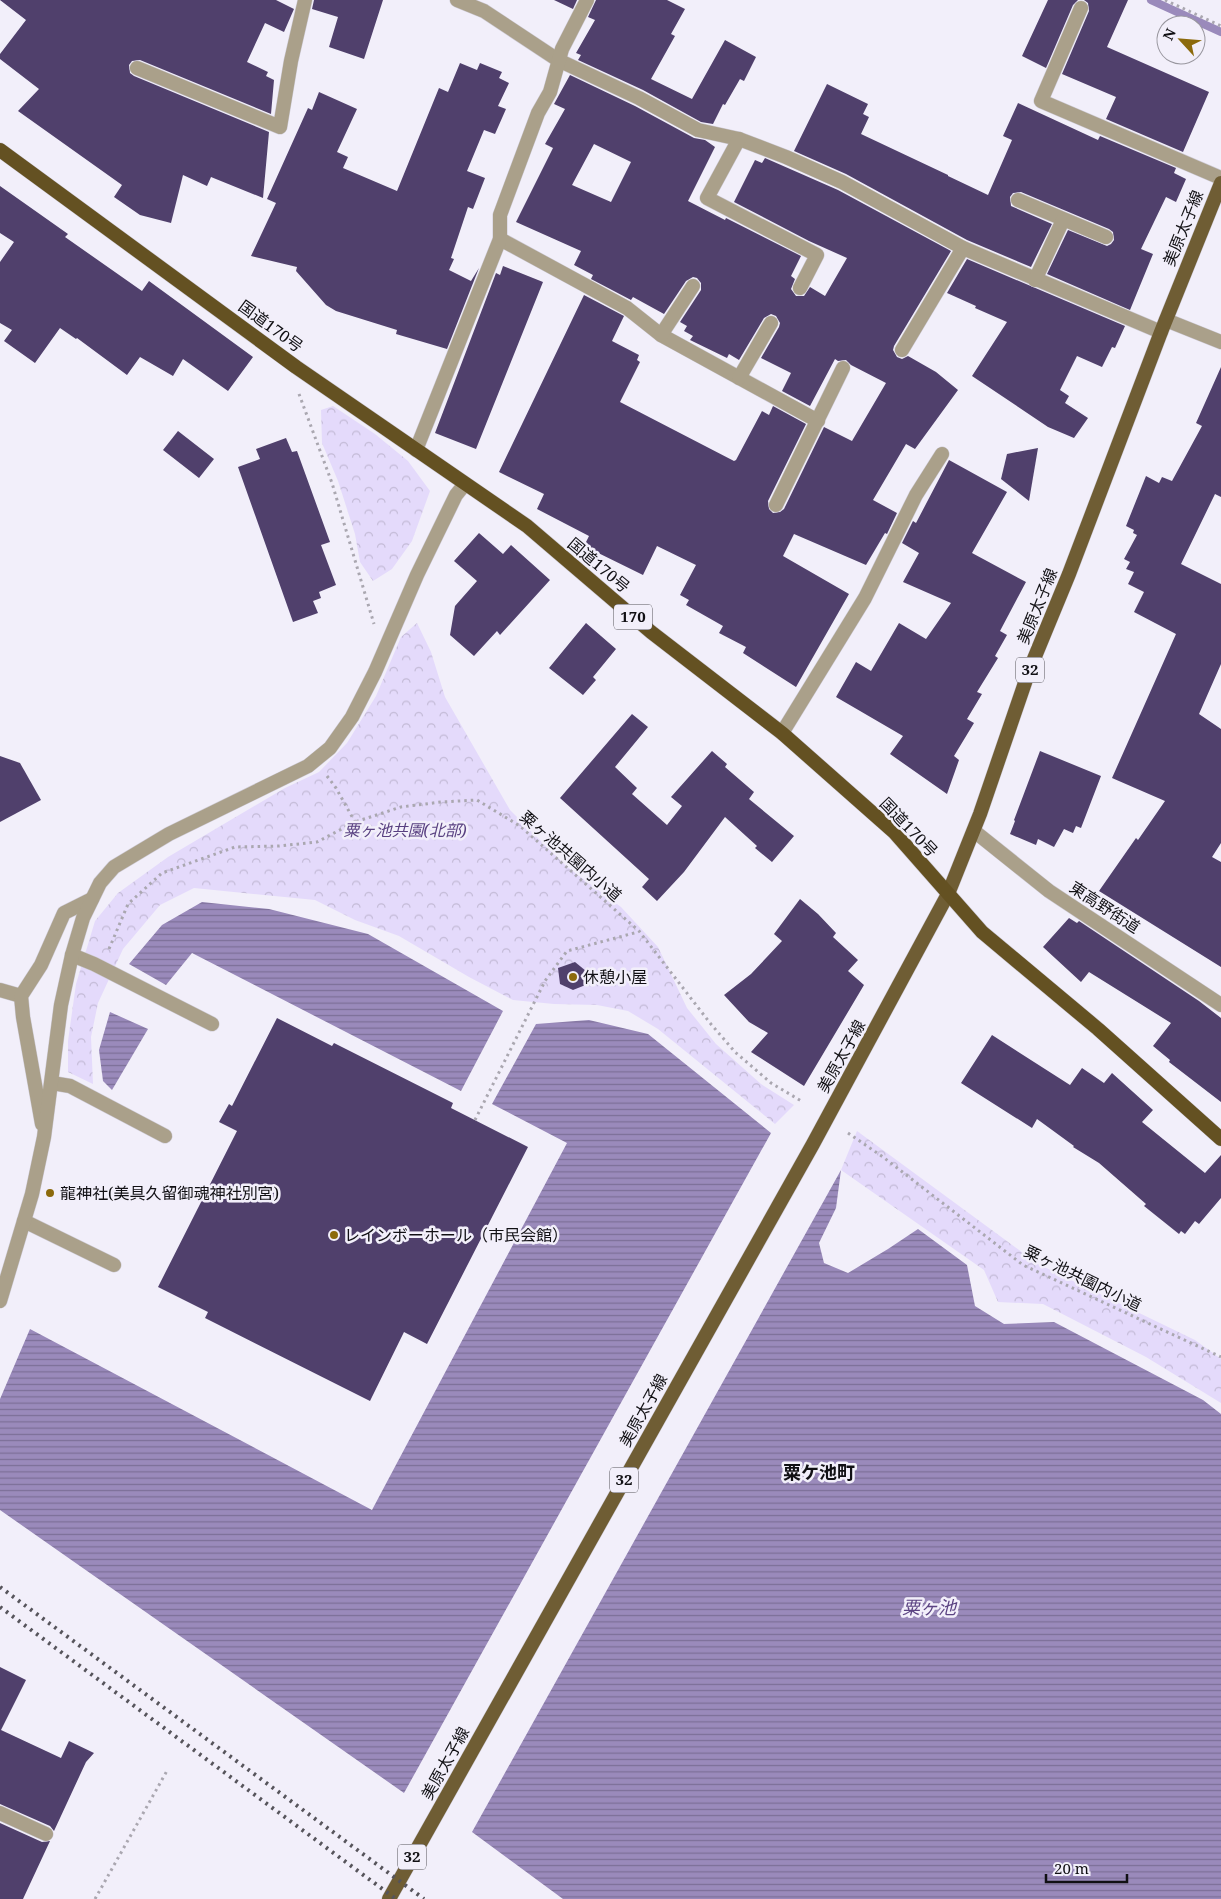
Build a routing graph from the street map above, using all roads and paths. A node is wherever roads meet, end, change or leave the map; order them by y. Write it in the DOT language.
graph roads {
  1 [pos="304,0"];
  2 [pos="457,0"];
  3 [pos="588,0"];
  4 [pos="1164,0"];
  5 [pos="1080,8"];
  6 [pos="1221,26"];
  7 [pos="558,60"];
  8 [pos="137,68"];
  9 [pos="739,139"];
  10 [pos="0,150"];
  11 [pos="1221,178"];
  12 [pos="1221,183"];
  13 [pos="1018,200"];
  14 [pos="1063,220"];
  15 [pos="1106,237"];
  16 [pos="500,239"];
  17 [pos="962,248"];
  18 [pos="1035,280"];
  19 [pos="693,286"];
  20 [pos="800,288"];
  21 [pos="771,323"];
  22 [pos="1163,326"];
  23 [pos="661,335"];
  24 [pos="1221,342"];
  25 [pos="902,350"];
  26 [pos="296,367"];
  27 [pos="843,368"];
  28 [pos="739,378"];
  29 [pos="818,421"];
  30 [pos="416,450"];
  31 [pos="942,454"];
  32 [pos="465,484"];
  33 [pos="776,505"];
  34 [pos="381,658"];
  35 [pos="782,733"];
  36 [pos="315,761"];
  37 [pos="355,822"];
  38 [pos="974,831"];
  39 [pos="948,894"];
  40 [pos="92,899"];
  41 [pos="639,932"];
  42 [pos="72,955"];
  43 [pos="101,968"];
  44 [pos="0,990"];
  45 [pos="21,996"];
  46 [pos="1221,1005"];
  47 [pos="212,1024"];
  48 [pos="52,1084"];
  49 [pos="803,1102"];
  50 [pos="474,1120"];
  51 [pos="848,1133"];
  52 [pos="165,1136"];
  53 [pos="44,1137"];
  54 [pos="1221,1139"];
  55 [pos="24,1221"];
  56 [pos="114,1266"];
  57 [pos="0,1301"];
  58 [pos="1221,1358"];
  59 [pos="168,1769"];
  60 [pos="0,1813"];
  61 [pos="46,1834"];
  62 [pos="95,1899"];
  63 [pos="389,1899"];
  1 -- 8 [label="street"];
  2 -- 7 [label="street"];
  3 -- 7 [label="street"];
  4 -- 6 [label="path"];
  5 -- 11 [label="street"];
  7 -- 9 [label="street"];
  7 -- 16 [label="street"];
  9 -- 17 [label="street"];
  9 -- 20 [label="street"];
  10 -- 26 [label="highway, 国道170号 / 170"];
  12 -- 22 [label="main road, 美原太子線 / 32"];
  13 -- 14 [label="street"];
  14 -- 15 [label="street"];
  14 -- 18 [label="street"];
  16 -- 23 [label="street"];
  16 -- 30 [label="street"];
  17 -- 18 [label="street"];
  17 -- 25 [label="street"];
  18 -- 22 [label="street"];
  19 -- 23 [label="street"];
  21 -- 28 [label="street"];
  22 -- 24 [label="street"];
  22 -- 38 [label="main road, 美原太子線 / 32"];
  23 -- 28 [label="street"];
  26 -- 30 [label="highway, 国道170号 / 170"];
  26 -- 34 [label="path"];
  27 -- 29 [label="street"];
  28 -- 29 [label="street"];
  29 -- 33 [label="street"];
  30 -- 32 [label="highway, 国道170号 / 170"];
  31 -- 35 [label="street"];
  32 -- 34 [label="street"];
  32 -- 35 [label="highway, 国道170号 / 170"];
  34 -- 36 [label="street"];
  35 -- 39 [label="highway, 国道170号 / 170"];
  36 -- 37 [label="path"];
  36 -- 40 [label="street"];
  37 -- 41 [label="path, 粟ヶ池共園内小道"];
  37 -- 43 [label="path, 粟ヶ池共園内小道"];
  38 -- 39 [label="main road, 美原太子線 / 32"];
  38 -- 46 [label="street, 東高野街道"];
  39 -- 54 [label="highway, 国道170号 / 170"];
  39 -- 63 [label="main road, 美原太子線 / 32"];
  40 -- 42 [label="street"];
  40 -- 45 [label="street"];
  41 -- 49 [label="path, 粟ヶ池共園内小道"];
  41 -- 50 [label="path"];
  42 -- 43 [label="street"];
  42 -- 48 [label="street"];
  43 -- 47 [label="street"];
  44 -- 45 [label="street"];
  45 -- 53 [label="street"];
  48 -- 52 [label="street"];
  48 -- 53 [label="street"];
  51 -- 58 [label="path, 粟ヶ池共園内小道"];
  53 -- 55 [label="street"];
  55 -- 56 [label="street"];
  55 -- 57 [label="street"];
  59 -- 62 [label="path"];
  60 -- 61 [label="street"];
}
